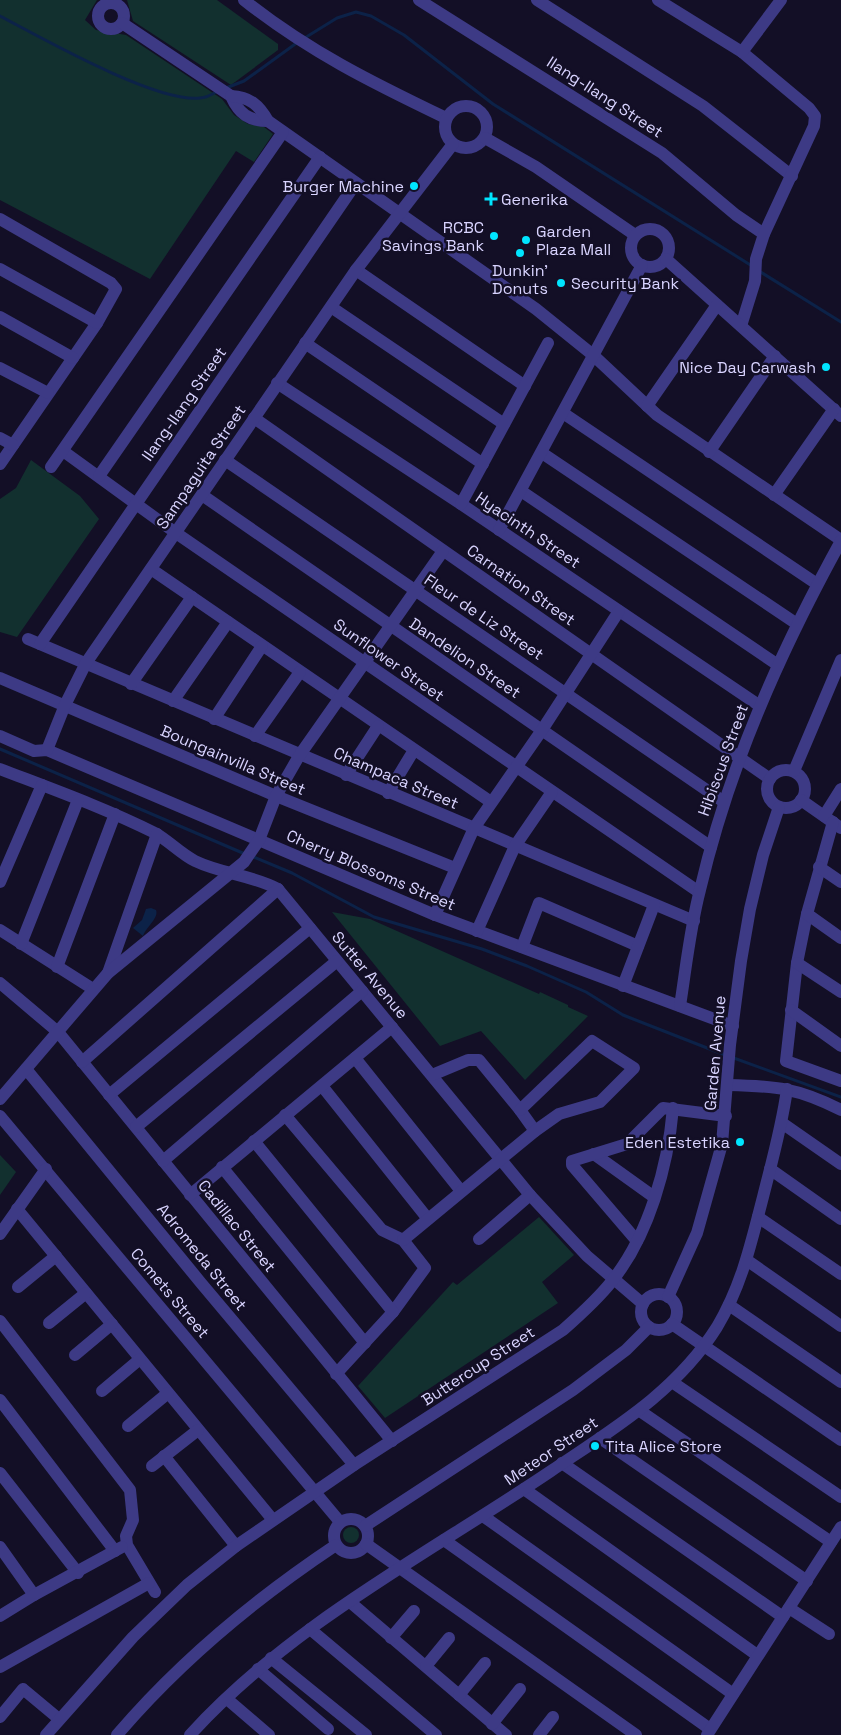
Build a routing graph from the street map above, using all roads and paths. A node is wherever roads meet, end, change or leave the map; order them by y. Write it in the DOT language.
graph roads {
  1 [pos="244,0"];
  2 [pos="419,0"];
  3 [pos="537,0"];
  4 [pos="658,0"];
  5 [pos="781,0"];
  6 [pos="119,3"];
  7 [pos="122,23"];
  8 [pos="742,52"];
  9 [pos="446,118"];
  10 [pos="283,132"];
  11 [pos="485,138"];
  12 [pos="453,144"];
  13 [pos="320,158"];
  14 [pos="792,176"];
  15 [pos="356,183"];
  16 [pos="399,212"];
  17 [pos="0,219"];
  18 [pos="764,234"];
  19 [pos="636,235"];
  20 [pos="666,260"];
  21 [pos="642,265"];
  22 [pos="0,270"];
  23 [pos="356,270"];
  24 [pos="717,305"];
  25 [pos="331,306"];
  26 [pos="0,318"];
  27 [pos="97,323"];
  28 [pos="741,326"];
  29 [pos="305,343"];
  30 [pos="548,343"];
  31 [pos="593,355"];
  32 [pos="775,356"];
  33 [pos="73,358"];
  34 [pos="0,368"];
  35 [pos="277,383"];
  36 [pos="525,386"];
  37 [pos="48,393"];
  38 [pos="647,406"];
  39 [pos="837,412"];
  40 [pos="563,413"];
  41 [pos="254,418"];
  42 [pos="504,424"];
  43 [pos="0,438"];
  44 [pos="13,445"];
  45 [pos="63,451"];
  46 [pos="542,452"];
  47 [pos="709,452"];
  48 [pos="226,460"];
  49 [pos="0,464"];
  50 [pos="483,464"];
  51 [pos="51,468"];
  52 [pos="99,476"];
  53 [pos="521,491"];
  54 [pos="202,495"];
  55 [pos="774,496"];
  56 [pos="136,504"];
  57 [pos="461,504"];
  58 [pos="499,530"];
  59 [pos="176,533"];
  60 [pos="841,540"];
  61 [pos="443,551"];
  62 [pos="151,569"];
  63 [pos="817,584"];
  64 [pos="416,590"];
  65 [pos="192,597"];
  66 [pos="619,610"];
  67 [pos="228,622"];
  68 [pos="797,624"];
  69 [pos="390,627"];
  70 [pos="28,639"];
  71 [pos="40,644"];
  72 [pos="262,646"];
  73 [pos="591,653"];
  74 [pos="841,660"];
  75 [pos="364,663"];
  76 [pos="86,664"];
  77 [pos="778,665"];
  78 [pos="300,672"];
  79 [pos="0,678"];
  80 [pos="131,684"];
  81 [pos="567,693"];
  82 [pos="339,699"];
  83 [pos="173,701"];
  84 [pos="65,705"];
  85 [pos="760,706"];
  86 [pos="214,719"];
  87 [pos="378,726"];
  88 [pos="542,730"];
  89 [pos="0,736"];
  90 [pos="255,736"];
  91 [pos="47,750"];
  92 [pos="414,750"];
  93 [pos="739,755"];
  94 [pos="299,756"];
  95 [pos="516,767"];
  96 [pos="0,769"];
  97 [pos="794,771"];
  98 [pos="346,775"];
  99 [pos="770,779"];
  100 [pos="42,785"];
  101 [pos="841,789"];
  102 [pos="552,792"];
  103 [pos="388,793"];
  104 [pos="276,796"];
  105 [pos="78,800"];
  106 [pos="801,800"];
  107 [pos="491,802"];
  108 [pos="724,802"];
  109 [pos="779,806"];
  110 [pos="115,814"];
  111 [pos="832,822"];
  112 [pos="474,828"];
  113 [pos="157,834"];
  114 [pos="257,843"];
  115 [pos="515,846"];
  116 [pos="711,847"];
  117 [pos="819,867"];
  118 [pos="455,868"];
  119 [pos="232,873"];
  120 [pos="0,882"];
  121 [pos="841,882"];
  122 [pos="278,888"];
  123 [pos="699,892"];
  124 [pos="654,905"];
  125 [pos="807,914"];
  126 [pos="435,915"];
  127 [pos="694,921"];
  128 [pos="310,928"];
  129 [pos="0,930"];
  130 [pos="477,932"];
  131 [pos="841,938"];
  132 [pos="21,944"];
  133 [pos="638,946"];
  134 [pos="522,947"];
  135 [pos="337,961"];
  136 [pos="797,963"];
  137 [pos="57,967"];
  138 [pos="108,973"];
  139 [pos="623,986"];
  140 [pos="2,989"];
  141 [pos="93,989"];
  142 [pos="362,991"];
  143 [pos="841,992"];
  144 [pos="680,1006"];
  145 [pos="791,1010"];
  146 [pos="733,1026"];
  147 [pos="392,1027"];
  148 [pos="58,1032"];
  149 [pos="841,1046"];
  150 [pos="355,1058"];
  151 [pos="82,1062"];
  152 [pos="26,1069"];
  153 [pos="432,1075"];
  154 [pos="841,1081"];
  155 [pos="728,1085"];
  156 [pos="322,1086"];
  157 [pos="787,1089"];
  158 [pos="109,1095"];
  159 [pos="0,1099"];
  160 [pos="673,1108"];
  161 [pos="520,1110"];
  162 [pos="841,1110"];
  163 [pos="285,1115"];
  164 [pos="0,1116"];
  165 [pos="726,1116"];
  166 [pos="782,1123"];
  167 [pos="136,1127"];
  168 [pos="535,1131"];
  169 [pos="254,1141"];
  170 [pos="594,1154"];
  171 [pos="500,1159"];
  172 [pos="163,1161"];
  173 [pos="841,1164"];
  174 [pos="222,1167"];
  175 [pos="46,1168"];
  176 [pos="770,1169"];
  177 [pos="461,1192"];
  178 [pos="190,1194"];
  179 [pos="530,1195"];
  180 [pos="654,1197"];
  181 [pos="17,1209"];
  182 [pos="758,1217"];
  183 [pos="428,1219"];
  184 [pos="841,1219"];
  185 [pos="0,1234"];
  186 [pos="403,1240"];
  187 [pos="479,1240"];
  188 [pos="637,1242"];
  189 [pos="56,1256"];
  190 [pos="748,1261"];
  191 [pos="841,1274"];
  192 [pos="613,1280"];
  193 [pos="18,1287"];
  194 [pos="86,1293"];
  195 [pos="668,1297"];
  196 [pos="643,1304"];
  197 [pos="729,1305"];
  198 [pos="393,1312"];
  199 [pos="0,1321"];
  200 [pos="49,1323"];
  201 [pos="112,1324"];
  202 [pos="672,1324"];
  203 [pos="841,1326"];
  204 [pos="649,1327"];
  205 [pos="5,1338"];
  206 [pos="364,1343"];
  207 [pos="703,1346"];
  208 [pos="75,1355"];
  209 [pos="140,1359"];
  210 [pos="336,1374"];
  211 [pos="672,1382"];
  212 [pos="841,1382"];
  213 [pos="102,1391"];
  214 [pos="168,1393"];
  215 [pos="0,1400"];
  216 [pos="640,1411"];
  217 [pos="128,1426"];
  218 [pos="198,1430"];
  219 [pos="600,1438"];
  220 [pos="841,1440"];
  221 [pos="392,1441"];
  222 [pos="164,1456"];
  223 [pos="562,1463"];
  224 [pos="354,1465"];
  225 [pos="152,1466"];
  226 [pos="0,1473"];
  227 [pos="524,1489"];
  228 [pos="314,1493"];
  229 [pos="841,1497"];
  230 [pos="483,1516"];
  231 [pos="273,1520"];
  232 [pos="340,1522"];
  233 [pos="365,1526"];
  234 [pos="841,1527"];
  235 [pos="444,1540"];
  236 [pos="832,1542"];
  237 [pos="366,1544"];
  238 [pos="127,1545"];
  239 [pos="336,1545"];
  240 [pos="236,1546"];
  241 [pos="0,1547"];
  242 [pos="115,1551"];
  243 [pos="399,1569"];
  244 [pos="78,1573"];
  245 [pos="807,1581"];
  246 [pos="34,1595"];
  247 [pos="350,1602"];
  248 [pos="414,1611"];
  249 [pos="786,1613"];
  250 [pos="0,1616"];
  251 [pos="310,1629"];
  252 [pos="829,1634"];
  253 [pos="391,1638"];
  254 [pos="449,1638"];
  255 [pos="757,1655"];
  256 [pos="271,1658"];
  257 [pos="485,1663"];
  258 [pos="426,1666"];
  259 [pos="0,1667"];
  260 [pos="258,1669"];
  261 [pos="520,1689"];
  262 [pos="733,1694"];
  263 [pos="459,1696"];
  264 [pos="226,1699"];
  265 [pos="341,1714"];
  266 [pos="0,1717"];
  267 [pos="553,1717"];
  268 [pos="59,1719"];
  269 [pos="492,1724"];
  270 [pos="326,1732"];
  271 [pos="708,1732"];
  272 [pos="195,1734"];
  273 [pos="46,1735"];
  274 [pos="118,1735"];
  275 [pos="269,1735"];
  276 [pos="366,1735"];
  277 [pos="436,1735"];
  278 [pos="506,1735"];
  279 [pos="539,1735"];
  280 [pos="636,1735"];
  1 -- 9 [label="street"];
  2 -- 18 [label="street, Ilang-Ilang Street"];
  3 -- 14 [label="street"];
  4 -- 8 [label="street"];
  5 -- 8 [label="street"];
  6 -- 7 [label="street"];
  6 -- 7 [label="street"];
  7 -- 10 [label="street"];
  8 -- 14 [label="street"];
  9 -- 11 [label="street"];
  9 -- 12 [label="street"];
  10 -- 13 [label="street"];
  10 -- 45 [label="street"];
  11 -- 12 [label="street"];
  11 -- 19 [label="street"];
  12 -- 16 [label="street, Sampaguita Street"];
  13 -- 15 [label="street"];
  13 -- 52 [label="street"];
  14 -- 18 [label="street"];
  15 -- 16 [label="street"];
  15 -- 56 [label="street, Ilang-Ilang Street"];
  16 -- 23 [label="street, Sampaguita Street"];
  16 -- 31 [label="street"];
  17 -- 27 [label="street"];
  18 -- 28 [label="street"];
  19 -- 20 [label="street"];
  19 -- 21 [label="street"];
  20 -- 21 [label="street"];
  20 -- 24 [label="street"];
  21 -- 31 [label="street"];
  22 -- 27 [label="street"];
  23 -- 25 [label="street, Sampaguita Street"];
  23 -- 36 [label="street"];
  24 -- 28 [label="street"];
  24 -- 38 [label="street"];
  25 -- 29 [label="street, Sampaguita Street"];
  25 -- 42 [label="street"];
  26 -- 33 [label="street"];
  27 -- 33 [label="street"];
  28 -- 32 [label="street"];
  29 -- 35 [label="street, Sampaguita Street"];
  29 -- 50 [label="street"];
  30 -- 36 [label="street"];
  31 -- 38 [label="street"];
  31 -- 40 [label="street"];
  32 -- 39 [label="street"];
  32 -- 47 [label="street"];
  33 -- 37 [label="street"];
  34 -- 37 [label="street"];
  35 -- 41 [label="street, Sampaguita Street"];
  35 -- 57 [label="street, Hyacinth Street"];
  36 -- 42 [label="street"];
  37 -- 44 [label="street"];
  38 -- 47 [label="street"];
  39 -- 55 [label="street"];
  40 -- 46 [label="street"];
  40 -- 63 [label="street"];
  41 -- 48 [label="street, Sampaguita Street"];
  41 -- 61 [label="street, Carnation Street"];
  42 -- 50 [label="street"];
  43 -- 44 [label="street"];
  44 -- 49 [label="street"];
  45 -- 51 [label="street"];
  45 -- 52 [label="street, Sunflower Street"];
  46 -- 53 [label="street"];
  46 -- 68 [label="street"];
  47 -- 55 [label="street"];
  48 -- 54 [label="street, Sampaguita Street"];
  48 -- 64 [label="street, Fleur de Liz Street"];
  50 -- 57 [label="street"];
  52 -- 56 [label="street, Sunflower Street"];
  53 -- 58 [label="street"];
  53 -- 77 [label="street"];
  54 -- 59 [label="street, Sampaguita Street"];
  54 -- 69 [label="street, Dandelion Street"];
  55 -- 60 [label="street"];
  56 -- 59 [label="street, Sunflower Street"];
  56 -- 71 [label="street, Ilang-Ilang Street"];
  57 -- 58 [label="street, Hyacinth Street"];
  58 -- 66 [label="street, Hyacinth Street"];
  59 -- 62 [label="street, Sampaguita Street"];
  59 -- 75 [label="street, Sunflower Street"];
  60 -- 63 [label="street, Hibiscus Street"];
  61 -- 64 [label="street"];
  61 -- 73 [label="street, Carnation Street"];
  62 -- 65 [label="street"];
  62 -- 76 [label="street, Sampaguita Street"];
  63 -- 68 [label="street, Hibiscus Street"];
  64 -- 69 [label="street"];
  64 -- 81 [label="street, Fleur de Liz Street"];
  65 -- 67 [label="street"];
  65 -- 80 [label="street"];
  66 -- 73 [label="street"];
  66 -- 85 [label="street, Hyacinth Street"];
  67 -- 72 [label="street"];
  67 -- 83 [label="street"];
  68 -- 77 [label="street, Hibiscus Street"];
  69 -- 75 [label="street"];
  69 -- 88 [label="street, Dandelion Street"];
  70 -- 71 [label="street, Champaca Street"];
  71 -- 76 [label="street, Champaca Street"];
  72 -- 78 [label="street"];
  72 -- 86 [label="street"];
  73 -- 81 [label="street"];
  73 -- 93 [label="street, Carnation Street"];
  74 -- 97 [label="street"];
  75 -- 82 [label="street"];
  75 -- 95 [label="street, Sunflower Street"];
  76 -- 80 [label="street, Champaca Street"];
  76 -- 84 [label="street, Sampaguita Street"];
  77 -- 85 [label="street, Hibiscus Street"];
  78 -- 82 [label="street"];
  78 -- 90 [label="street"];
  79 -- 84 [label="street, Boungainvilla Street"];
  80 -- 83 [label="street, Champaca Street"];
  81 -- 88 [label="street"];
  81 -- 108 [label="street, Fleur de Liz Street"];
  82 -- 87 [label="street"];
  82 -- 94 [label="street"];
  83 -- 86 [label="street, Champaca Street"];
  84 -- 91 [label="street, Sampaguita Street"];
  84 -- 104 [label="street, Boungainvilla Street"];
  85 -- 93 [label="street, Hibiscus Street"];
  86 -- 90 [label="street, Champaca Street"];
  87 -- 92 [label="street"];
  87 -- 98 [label="street"];
  88 -- 95 [label="street"];
  88 -- 116 [label="street, Dandelion Street"];
  89 -- 91 [label="street, Cherry Blossoms Street"];
  90 -- 94 [label="street, Champaca Street"];
  91 -- 114 [label="street, Cherry Blossoms Street"];
  92 -- 103 [label="street"];
  92 -- 107 [label="street"];
  93 -- 99 [label="street, Carnation Street"];
  93 -- 108 [label="street, Hibiscus Street"];
  94 -- 98 [label="street, Champaca Street"];
  94 -- 104 [label="street"];
  95 -- 102 [label="street, Sunflower Street"];
  95 -- 107 [label="street"];
  96 -- 100 [label="street, Sutter Avenue"];
  97 -- 99 [label="street"];
  97 -- 106 [label="street"];
  98 -- 103 [label="street, Champaca Street"];
  99 -- 109 [label="street"];
  100 -- 105 [label="street, Sutter Avenue"];
  100 -- 120 [label="street"];
  101 -- 111 [label="street"];
  102 -- 115 [label="street"];
  102 -- 123 [label="street, Sunflower Street"];
  103 -- 112 [label="street, Champaca Street"];
  104 -- 114 [label="street"];
  104 -- 118 [label="street, Boungainvilla Street"];
  105 -- 110 [label="street, Sutter Avenue"];
  105 -- 132 [label="street"];
  106 -- 109 [label="street"];
  106 -- 111 [label="street"];
  107 -- 112 [label="street"];
  108 -- 116 [label="street, Hibiscus Street"];
  109 -- 146 [label="street, Garden Avenue"];
  110 -- 113 [label="street, Sutter Avenue"];
  110 -- 137 [label="street"];
  111 -- 117 [label="street"];
  112 -- 115 [label="street, Champaca Street"];
  112 -- 118 [label="street"];
  113 -- 119 [label="street, Sutter Avenue"];
  113 -- 138 [label="street"];
  114 -- 119 [label="street"];
  114 -- 126 [label="street, Cherry Blossoms Street"];
  115 -- 124 [label="street, Champaca Street"];
  115 -- 130 [label="street"];
  116 -- 123 [label="street, Hibiscus Street"];
  117 -- 121 [label="street"];
  117 -- 125 [label="street"];
  118 -- 126 [label="street"];
  119 -- 122 [label="street, Sutter Avenue"];
  119 -- 138 [label="street"];
  122 -- 128 [label="street, Sutter Avenue"];
  122 -- 151 [label="street"];
  123 -- 127 [label="street, Hibiscus Street"];
  124 -- 127 [label="street, Champaca Street"];
  124 -- 133 [label="street"];
  125 -- 131 [label="street"];
  125 -- 136 [label="street"];
  126 -- 130 [label="street, Cherry Blossoms Street"];
  127 -- 144 [label="street, Hibiscus Street"];
  128 -- 135 [label="street, Sutter Avenue"];
  128 -- 158 [label="street"];
  129 -- 132 [label="street"];
  130 -- 134 [label="street, Cherry Blossoms Street"];
  132 -- 137 [label="street"];
  133 -- 134 [label="street"];
  133 -- 139 [label="street"];
  134 -- 139 [label="street, Cherry Blossoms Street"];
  135 -- 142 [label="street, Sutter Avenue"];
  135 -- 167 [label="street"];
  136 -- 143 [label="street"];
  136 -- 145 [label="street"];
  137 -- 141 [label="street"];
  138 -- 141 [label="street"];
  139 -- 144 [label="street, Cherry Blossoms Street"];
  140 -- 148 [label="street, Cadillac Street"];
  141 -- 148 [label="street"];
  142 -- 147 [label="street, Sutter Avenue"];
  142 -- 172 [label="street"];
  144 -- 146 [label="street, Cherry Blossoms Street"];
  145 -- 149 [label="street"];
  145 -- 154 [label="street"];
  146 -- 155 [label="street, Garden Avenue"];
  147 -- 150 [label="street"];
  147 -- 153 [label="street, Sutter Avenue"];
  148 -- 151 [label="street, Cadillac Street"];
  148 -- 152 [label="street"];
  150 -- 156 [label="street"];
  150 -- 177 [label="street"];
  151 -- 158 [label="street, Cadillac Street"];
  152 -- 159 [label="street"];
  152 -- 224 [label="street, Adromeda Street"];
  153 -- 161 [label="street"];
  153 -- 171 [label="street, Sutter Avenue"];
  155 -- 157 [label="street"];
  155 -- 165 [label="street, Garden Avenue"];
  156 -- 163 [label="street"];
  156 -- 183 [label="street"];
  157 -- 162 [label="street"];
  157 -- 166 [label="street, Meteor Street"];
  158 -- 167 [label="street, Cadillac Street"];
  160 -- 165 [label="street"];
  160 -- 170 [label="street"];
  160 -- 180 [label="street, Buttercup Street"];
  161 -- 168 [label="street"];
  161 -- 168 [label="street"];
  163 -- 169 [label="street"];
  163 -- 186 [label="street"];
  164 -- 175 [label="street, Comets Street"];
  165 -- 195 [label="street, Garden Avenue"];
  166 -- 173 [label="street"];
  166 -- 176 [label="street, Meteor Street"];
  167 -- 172 [label="street, Cadillac Street"];
  168 -- 171 [label="street"];
  169 -- 174 [label="street"];
  169 -- 198 [label="street"];
  170 -- 180 [label="street"];
  170 -- 188 [label="street"];
  171 -- 177 [label="street"];
  171 -- 179 [label="street, Sutter Avenue"];
  172 -- 178 [label="street, Cadillac Street"];
  174 -- 178 [label="street"];
  174 -- 206 [label="street"];
  175 -- 181 [label="street"];
  175 -- 228 [label="street, Comets Street"];
  176 -- 182 [label="street, Meteor Street"];
  176 -- 184 [label="street"];
  177 -- 183 [label="street"];
  178 -- 210 [label="street, Cadillac Street"];
  179 -- 187 [label="street"];
  179 -- 192 [label="street, Sutter Avenue"];
  180 -- 188 [label="street, Buttercup Street"];
  181 -- 185 [label="street"];
  181 -- 189 [label="street"];
  182 -- 190 [label="street, Meteor Street"];
  182 -- 191 [label="street"];
  183 -- 186 [label="street"];
  186 -- 198 [label="street"];
  188 -- 192 [label="street, Buttercup Street"];
  189 -- 193 [label="street"];
  189 -- 194 [label="street"];
  190 -- 197 [label="street, Meteor Street"];
  190 -- 203 [label="street"];
  192 -- 196 [label="street, Sutter Avenue"];
  192 -- 221 [label="street, Buttercup Street"];
  194 -- 200 [label="street"];
  194 -- 201 [label="street"];
  195 -- 196 [label="street"];
  195 -- 202 [label="street"];
  196 -- 204 [label="street"];
  197 -- 207 [label="street, Meteor Street"];
  197 -- 212 [label="street"];
  198 -- 206 [label="street"];
  199 -- 205 [label="street"];
  201 -- 208 [label="street"];
  201 -- 209 [label="street"];
  202 -- 204 [label="street"];
  202 -- 207 [label="street"];
  204 -- 233 [label="street"];
  205 -- 238 [label="street"];
  206 -- 210 [label="street"];
  207 -- 211 [label="street, Meteor Street"];
  207 -- 220 [label="street"];
  209 -- 213 [label="street"];
  209 -- 214 [label="street"];
  210 -- 221 [label="street, Cadillac Street"];
  211 -- 216 [label="street, Meteor Street"];
  211 -- 229 [label="street"];
  214 -- 217 [label="street"];
  214 -- 218 [label="street"];
  215 -- 242 [label="street"];
  216 -- 219 [label="street, Meteor Street"];
  216 -- 236 [label="street"];
  218 -- 222 [label="street"];
  218 -- 231 [label="street"];
  219 -- 223 [label="street, Meteor Street"];
  219 -- 245 [label="street"];
  221 -- 224 [label="street, Buttercup Street"];
  222 -- 225 [label="street"];
  222 -- 240 [label="street"];
  223 -- 227 [label="street, Meteor Street"];
  223 -- 249 [label="street"];
  224 -- 228 [label="street, Buttercup Street"];
  226 -- 244 [label="street"];
  227 -- 230 [label="street, Meteor Street"];
  227 -- 255 [label="street"];
  228 -- 231 [label="street, Buttercup Street"];
  228 -- 232 [label="street, Comets Street"];
  230 -- 235 [label="street, Meteor Street"];
  230 -- 262 [label="street"];
  231 -- 240 [label="street, Buttercup Street"];
  232 -- 233 [label="street"];
  232 -- 239 [label="street"];
  233 -- 237 [label="street"];
  234 -- 236 [label="street"];
  235 -- 243 [label="street, Meteor Street"];
  235 -- 271 [label="street"];
  236 -- 245 [label="street"];
  237 -- 239 [label="street"];
  237 -- 243 [label="street"];
  238 -- 242 [label="street"];
  238 -- 259 [label="street"];
  239 -- 274 [label="street"];
  240 -- 268 [label="street, Buttercup Street"];
  241 -- 246 [label="street"];
  242 -- 244 [label="street"];
  243 -- 247 [label="street, Meteor Street"];
  243 -- 280 [label="street"];
  244 -- 246 [label="street"];
  245 -- 249 [label="street"];
  246 -- 250 [label="street"];
  247 -- 251 [label="street, Meteor Street"];
  247 -- 253 [label="street"];
  248 -- 253 [label="street"];
  249 -- 252 [label="street"];
  249 -- 255 [label="street"];
  251 -- 256 [label="street, Meteor Street"];
  251 -- 277 [label="street"];
  253 -- 258 [label="street"];
  254 -- 258 [label="street"];
  255 -- 262 [label="street"];
  256 -- 260 [label="street, Meteor Street"];
  256 -- 265 [label="street"];
  257 -- 263 [label="street"];
  258 -- 263 [label="street"];
  260 -- 264 [label="street, Meteor Street"];
  260 -- 270 [label="street"];
  261 -- 269 [label="street"];
  262 -- 271 [label="street"];
  263 -- 269 [label="street"];
  264 -- 272 [label="street, Meteor Street"];
  264 -- 275 [label="street"];
  265 -- 270 [label="street"];
  265 -- 276 [label="street"];
  266 -- 268 [label="street"];
  267 -- 279 [label="street"];
  268 -- 273 [label="street, Buttercup Street"];
  269 -- 278 [label="street"];
}
